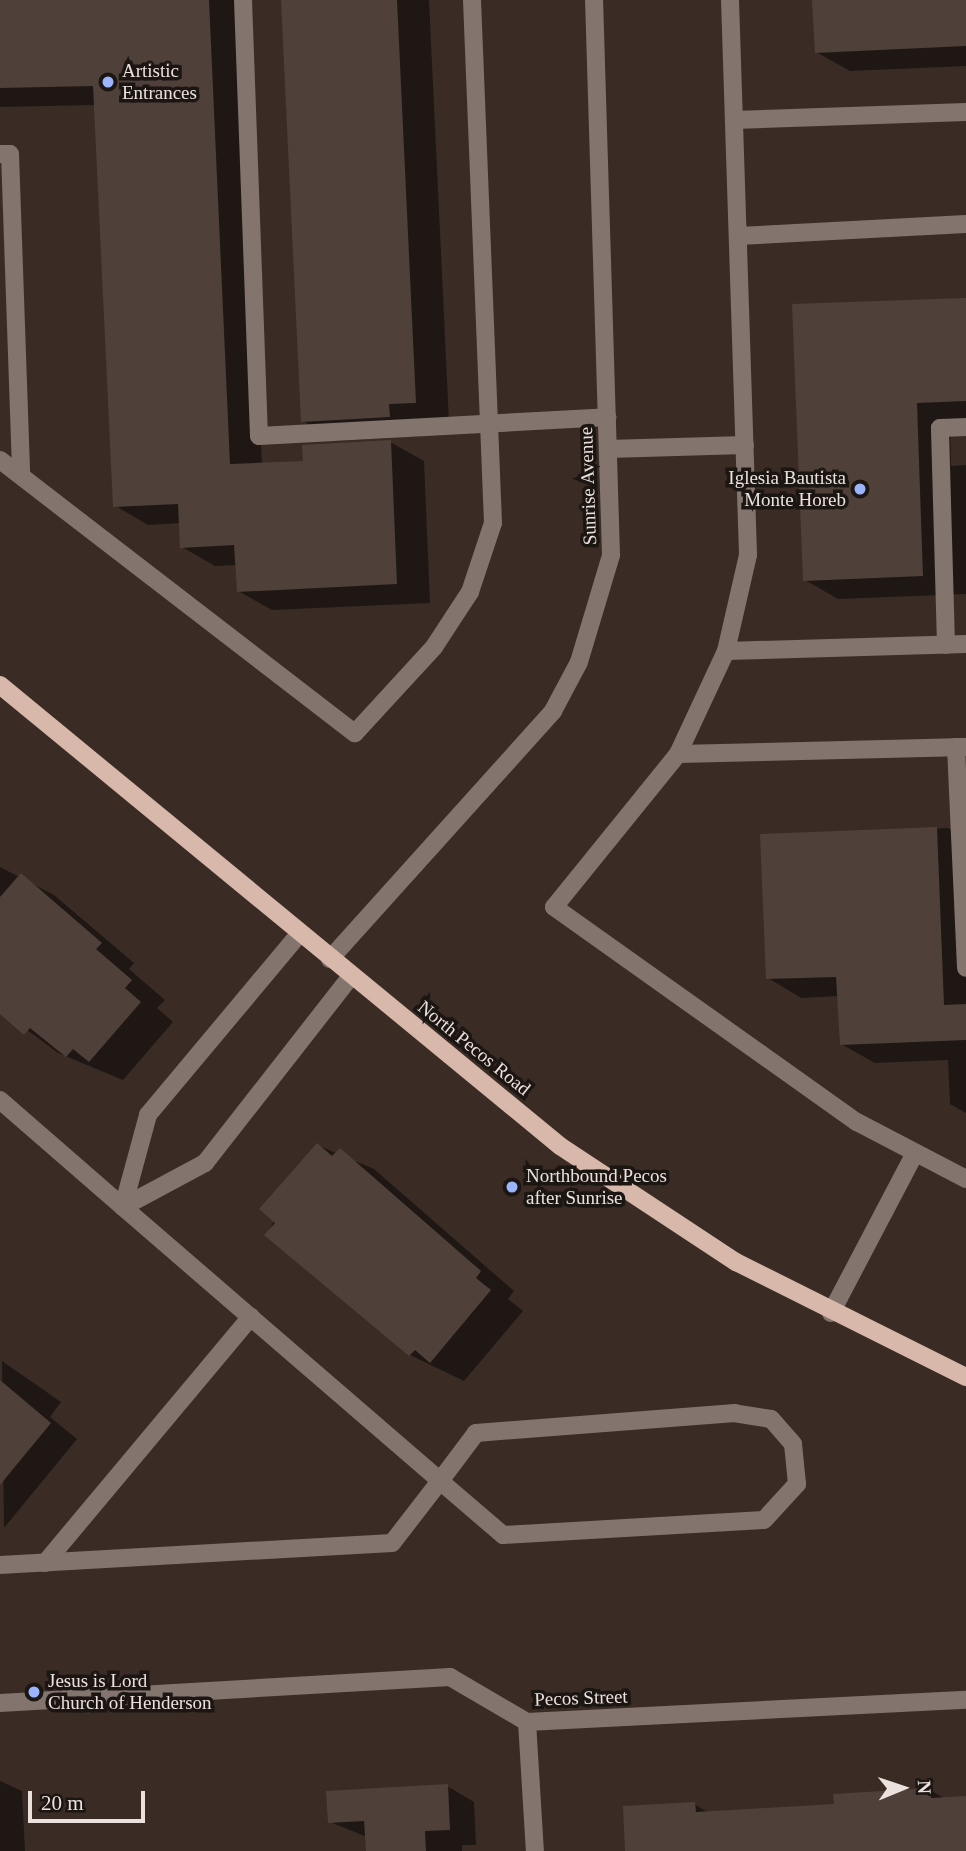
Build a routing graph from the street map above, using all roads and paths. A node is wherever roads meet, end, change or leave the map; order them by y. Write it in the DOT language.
graph roads {
  1 [pos="243,0"];
  2 [pos="472,0"];
  3 [pos="594,0"];
  4 [pos="730,0"];
  5 [pos="966,112"];
  6 [pos="734,120"];
  7 [pos="0,154"];
  8 [pos="966,224"];
  9 [pos="738,236"];
  10 [pos="607,416"];
  11 [pos="489,423"];
  12 [pos="966,427"];
  13 [pos="745,445"];
  14 [pos="608,449"];
  15 [pos="0,460"];
  16 [pos="21,475"];
  17 [pos="966,644"];
  18 [pos="946,645"];
  19 [pos="726,651"];
  20 [pos="0,685"];
  21 [pos="961,747"];
  22 [pos="678,754"];
  23 [pos="300,933"];
  24 [pos="330,958"];
  25 [pos="966,968"];
  26 [pos="351,976"];
  27 [pos="0,1100"];
  28 [pos="915,1153"];
  29 [pos="966,1179"];
  30 [pos="123,1207"];
  31 [pos="831,1313"];
  32 [pos="251,1317"];
  33 [pos="966,1377"];
  34 [pos="440,1481"];
  35 [pos="45,1563"];
  36 [pos="0,1565"];
  37 [pos="966,1700"];
  38 [pos="0,1703"];
  39 [pos="527,1722"];
  40 [pos="535,1851"];
  1 -- 11 [label="street"];
  2 -- 11 [label="street"];
  3 -- 10 [label="street, Sunrise Avenue"];
  4 -- 6 [label="street"];
  5 -- 6 [label="street"];
  6 -- 9 [label="street"];
  7 -- 16 [label="street"];
  8 -- 9 [label="street"];
  9 -- 13 [label="street"];
  10 -- 11 [label="street"];
  10 -- 14 [label="street, Sunrise Avenue"];
  11 -- 16 [label="street"];
  12 -- 18 [label="street"];
  13 -- 14 [label="street"];
  13 -- 19 [label="street"];
  14 -- 24 [label="street, Sunrise Avenue"];
  15 -- 16 [label="street"];
  17 -- 18 [label="street"];
  18 -- 19 [label="street"];
  19 -- 22 [label="street"];
  20 -- 23 [label="main road, North Pecos Road"];
  21 -- 22 [label="street"];
  21 -- 25 [label="street"];
  22 -- 28 [label="street"];
  23 -- 24 [label="main road, North Pecos Road"];
  23 -- 30 [label="street"];
  24 -- 26 [label="main road, North Pecos Road"];
  26 -- 30 [label="street"];
  26 -- 31 [label="main road, North Pecos Road"];
  27 -- 30 [label="street"];
  28 -- 29 [label="street"];
  28 -- 31 [label="street"];
  30 -- 32 [label="street"];
  31 -- 33 [label="main road, North Pecos Road"];
  32 -- 34 [label="street"];
  32 -- 35 [label="street"];
  34 -- 34 [label="street"];
  34 -- 35 [label="street"];
  35 -- 36 [label="street"];
  37 -- 39 [label="street, Pecos Street"];
  38 -- 39 [label="street, Pecos Street"];
  39 -- 40 [label="street"];
}
